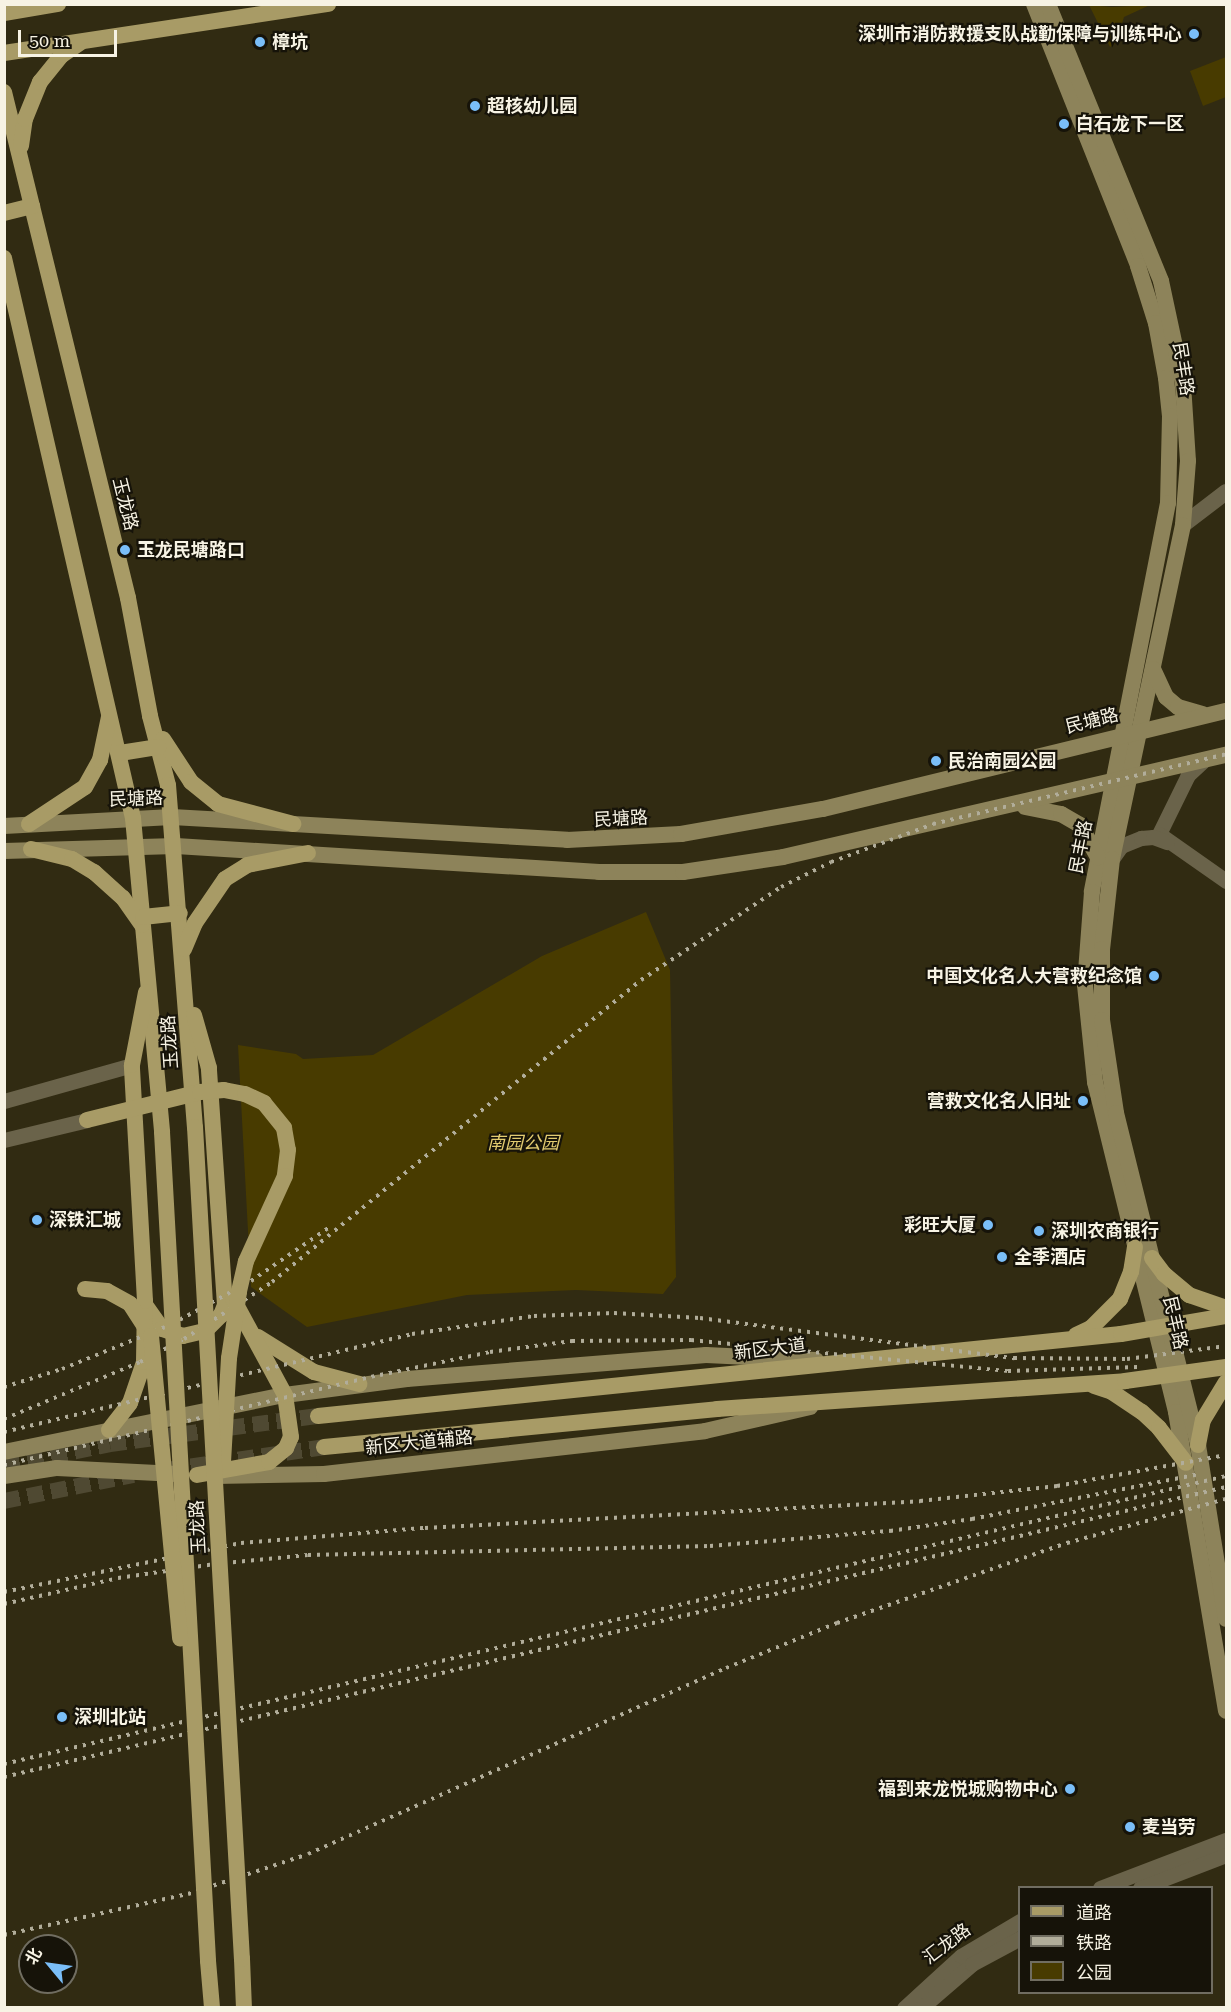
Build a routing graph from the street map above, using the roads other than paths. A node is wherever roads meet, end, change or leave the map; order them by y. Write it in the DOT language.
graph roads {
  1 [pos="58,4"];
  2 [pos="328,4"];
  3 [pos="1034,4"];
  4 [pos="1048,4"];
  5 [pos="4,13"];
  6 [pos="84,41"];
  7 [pos="4,53"];
  8 [pos="4,92"];
  9 [pos="20,153"];
  10 [pos="32,206"];
  11 [pos="4,213"];
  12 [pos="4,258"];
  13 [pos="1227,492"];
  14 [pos="1183,525"];
  15 [pos="1153,669"];
  16 [pos="110,707"];
  17 [pos="1224,712"];
  18 [pos="150,717"];
  19 [pos="1132,732"];
  20 [pos="159,747"];
  21 [pos="120,753"];
  22 [pos="1227,755"];
  23 [pos="1203,761"];
  24 [pos="1122,782"];
  25 [pos="1012,805"];
  26 [pos="172,817"];
  27 [pos="134,818"];
  28 [pos="29,824"];
  29 [pos="293,824"];
  30 [pos="4,826"];
  31 [pos="1167,842"];
  32 [pos="137,846"];
  33 [pos="176,846"];
  34 [pos="31,849"];
  35 [pos="4,851"];
  36 [pos="308,853"];
  37 [pos="1105,858"];
  38 [pos="1227,881"];
  39 [pos="180,914"];
  40 [pos="144,923"];
  41 [pos="182,953"];
  42 [pos="148,980"];
  43 [pos="185,982"];
  44 [pos="132,1065"];
  45 [pos="4,1101"];
  46 [pos="87,1120"];
  47 [pos="4,1140"];
  48 [pos="1135,1247"];
  49 [pos="1152,1258"];
  50 [pos="226,1284"];
  51 [pos="85,1289"];
  52 [pos="145,1301"];
  53 [pos="1227,1308"];
  54 [pos="1227,1316"];
  55 [pos="248,1327"];
  56 [pos="1163,1327"];
  57 [pos="1067,1339"];
  58 [pos="832,1361"];
  59 [pos="1227,1367"];
  60 [pos="1175,1374"];
  61 [pos="1227,1382"];
  62 [pos="359,1384"];
  63 [pos="1082,1384"];
  64 [pos="285,1395"];
  65 [pos="834,1401"];
  66 [pos="318,1416"];
  67 [pos="109,1430"];
  68 [pos="1198,1445"];
  69 [pos="324,1447"];
  70 [pos="4,1452"];
  71 [pos="1186,1463"];
  72 [pos="196,1475"];
  73 [pos="4,1476"];
  74 [pos="221,1589"];
  75 [pos="1227,1619"];
  76 [pos="1227,1711"];
  77 [pos="194,1725"];
  78 [pos="1227,1840"];
  79 [pos="1227,1855"];
  80 [pos="1103,1886"];
  81 [pos="1143,1886"];
  82 [pos="1018,1922"];
  83 [pos="1018,1939"];
  84 [pos="208,1967"];
  85 [pos="243,1979"];
  86 [pos="203,2007"];
  87 [pos="212,2007"];
  88 [pos="244,2007"];
  89 [pos="251,2007"];
  90 [pos="904,2007"];
  91 [pos="921,2007"];
  1 -- 5 [label="main road"];
  2 -- 6 [label="main road"];
  3 -- 19 [label="main road, 民丰路"];
  4 -- 14 [label="main road, 民丰路"];
  6 -- 7 [label="main road"];
  6 -- 9 [label="main road"];
  8 -- 9 [label="main road, 玉龙路"];
  9 -- 10 [label="main road, 玉龙路"];
  10 -- 11 [label="main road"];
  10 -- 18 [label="main road, 玉龙路"];
  12 -- 16 [label="main road, 玉龙路"];
  13 -- 14 [label="street"];
  14 -- 15 [label="main road, 民丰路"];
  15 -- 17 [label="main road"];
  15 -- 19 [label="main road, 民丰路"];
  16 -- 21 [label="main road, 玉龙路"];
  16 -- 28 [label="main road"];
  17 -- 19 [label="main road, 民塘路"];
  18 -- 20 [label="main road, 玉龙路"];
  18 -- 29 [label="main road"];
  19 -- 24 [label="main road, 民丰路"];
  19 -- 29 [label="main road, 民塘路"];
  20 -- 21 [label="main road"];
  20 -- 26 [label="main road, 玉龙路"];
  21 -- 27 [label="main road, 玉龙路"];
  22 -- 23 [label="main road"];
  23 -- 24 [label="main road"];
  23 -- 31 [label="street"];
  24 -- 25 [label="main road"];
  24 -- 37 [label="main road, 民丰路"];
  25 -- 36 [label="main road"];
  25 -- 37 [label="main road"];
  26 -- 27 [label="main road, 民塘路"];
  26 -- 29 [label="main road, 民塘路"];
  26 -- 33 [label="main road, 玉龙路"];
  27 -- 28 [label="main road, 民塘路"];
  27 -- 32 [label="main road, 玉龙路"];
  28 -- 30 [label="main road, 民塘路"];
  31 -- 37 [label="street"];
  31 -- 38 [label="street"];
  32 -- 33 [label="main road"];
  32 -- 34 [label="main road"];
  32 -- 40 [label="main road, 玉龙路"];
  33 -- 36 [label="main road"];
  33 -- 39 [label="main road, 玉龙路"];
  34 -- 35 [label="main road"];
  34 -- 40 [label="main road"];
  36 -- 41 [label="main road"];
  37 -- 48 [label="main road, 民丰路"];
  37 -- 49 [label="main road, 民丰路"];
  39 -- 40 [label="main road"];
  39 -- 41 [label="main road, 玉龙路"];
  40 -- 42 [label="main road, 玉龙路"];
  41 -- 43 [label="main road, 玉龙路"];
  42 -- 44 [label="main road"];
  42 -- 77 [label="main road, 玉龙路, bridge"];
  43 -- 50 [label="main road"];
  43 -- 74 [label="main road, 玉龙路, bridge"];
  44 -- 45 [label="street"];
  44 -- 52 [label="main road"];
  46 -- 47 [label="street"];
  46 -- 74 [label="main road, bridge"];
  48 -- 56 [label="main road, 民丰路"];
  48 -- 57 [label="main road"];
  49 -- 53 [label="main road"];
  49 -- 56 [label="main road, 民丰路"];
  50 -- 52 [label="main road"];
  50 -- 55 [label="main road"];
  51 -- 77 [label="main road, bridge"];
  52 -- 67 [label="main road"];
  54 -- 56 [label="main road, 新区大道"];
  55 -- 62 [label="main road"];
  55 -- 64 [label="main road"];
  56 -- 57 [label="main road, 新区大道"];
  56 -- 60 [label="main road, 民丰路"];
  57 -- 58 [label="main road, 新区大道"];
  58 -- 62 [label="main road"];
  58 -- 66 [label="main road, 新区大道"];
  59 -- 60 [label="main road"];
  60 -- 63 [label="main road"];
  60 -- 68 [label="main road, 民丰路"];
  60 -- 71 [label="main road, 民丰路"];
  61 -- 68 [label="main road"];
  62 -- 64 [label="main road"];
  63 -- 65 [label="main road"];
  63 -- 71 [label="main road"];
  64 -- 67 [label="main road"];
  64 -- 72 [label="main road"];
  65 -- 69 [label="main road"];
  65 -- 72 [label="main road, 新区大道辅路"];
  67 -- 70 [label="main road"];
  68 -- 75 [label="main road, 民丰路"];
  71 -- 76 [label="main road, 民丰路"];
  72 -- 73 [label="main road, 新区大道辅路"];
  74 -- 85 [label="main road, 玉龙路, bridge"];
  77 -- 84 [label="main road, 玉龙路, bridge"];
  78 -- 80 [label="street"];
  79 -- 81 [label="street"];
  82 -- 90 [label="street, 汇龙路"];
  83 -- 91 [label="street, 汇龙路"];
  84 -- 86 [label="main road"];
  84 -- 87 [label="main road, 玉龙路"];
  85 -- 88 [label="main road, 玉龙路"];
  85 -- 89 [label="main road"];
}
